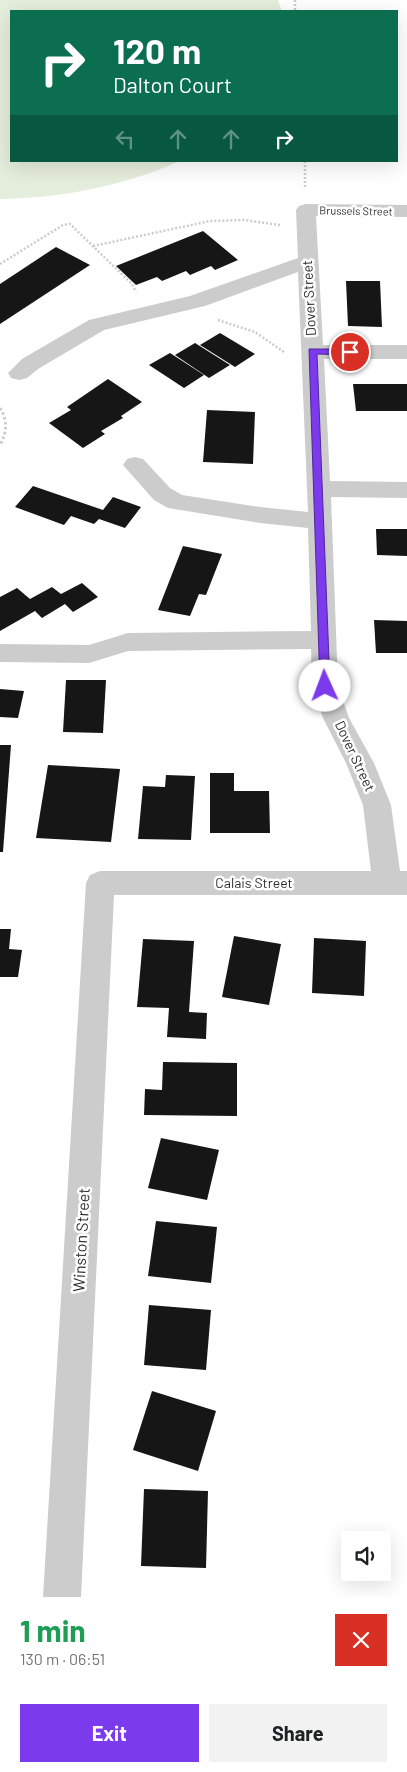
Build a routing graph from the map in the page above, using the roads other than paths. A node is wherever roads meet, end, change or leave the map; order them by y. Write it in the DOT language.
graph roads {
  1 [pos="306,210"];
  2 [pos="407,211"];
  3 [pos="308,262"];
  4 [pos="312,352"];
  5 [pos="407,352"];
  6 [pos="19,373"];
  7 [pos="135,465"];
  8 [pos="319,489"];
  9 [pos="407,490"];
  10 [pos="320,522"];
  11 [pos="323,640"];
  12 [pos="0,653"];
  13 [pos="100,883"];
  14 [pos="397,883"];
  15 [pos="62,1597"];
  1 -- 2 [label="street, Brussels Street"];
  1 -- 3 [label="street, Dover Street"];
  3 -- 4 [label="street, Dover Street"];
  3 -- 6 [label="street"];
  4 -- 5 [label="street"];
  4 -- 8 [label="street, Dover Street"];
  7 -- 10 [label="street"];
  8 -- 9 [label="street"];
  8 -- 10 [label="street, Dover Street"];
  10 -- 11 [label="street, Dover Street"];
  11 -- 12 [label="street"];
  11 -- 14 [label="street, Dover Street"];
  13 -- 14 [label="street, Calais Street"];
  13 -- 15 [label="street, Winston Street"];
}
